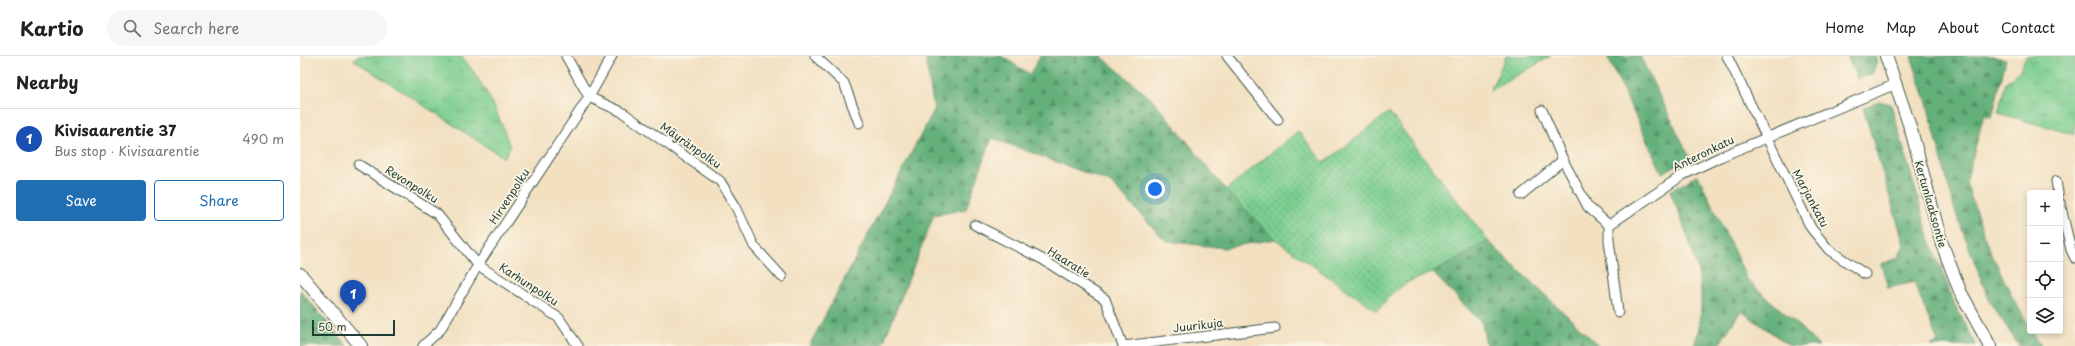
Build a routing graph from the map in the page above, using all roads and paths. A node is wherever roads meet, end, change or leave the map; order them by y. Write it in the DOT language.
graph roads {
  1 [pos="566,56"];
  2 [pos="612,56"];
  3 [pos="815,56"];
  4 [pos="1227,56"];
  5 [pos="1727,56"];
  6 [pos="1886,56"];
  7 [pos="1896,84"];
  8 [pos="589,97"];
  9 [pos="1542,110"];
  10 [pos="1278,120"];
  11 [pos="859,123"];
  12 [pos="1766,138"];
  13 [pos="1563,160"];
  14 [pos="360,165"];
  15 [pos="2056,181"];
  16 [pos="2058,190"];
  17 [pos="1521,195"];
  18 [pos="2063,216"];
  19 [pos="1609,225"];
  20 [pos="975,226"];
  21 [pos="2075,258"];
  22 [pos="478,265"];
  23 [pos="300,274"];
  24 [pos="1865,274"];
  25 [pos="782,277"];
  26 [pos="1618,312"];
  27 [pos="1275,328"];
  28 [pos="361,346"];
  29 [pos="423,346"];
  30 [pos="578,346"];
  31 [pos="1123,346"];
  32 [pos="1990,346"];
  1 -- 8 [label="street"];
  2 -- 8 [label="street, Hirvenpolku"];
  3 -- 11 [label="street"];
  4 -- 10 [label="street"];
  5 -- 12 [label="street, Marjankatu"];
  6 -- 7 [label="street, Kertunlaaksontie"];
  7 -- 12 [label="street, Anteronkatu"];
  7 -- 32 [label="street, Kertunlaaksontie"];
  8 -- 22 [label="street, Hirvenpolku"];
  8 -- 25 [label="street, Mäyränpolku"];
  9 -- 13 [label="street"];
  12 -- 19 [label="street, Anteronkatu"];
  12 -- 24 [label="street, Marjankatu"];
  13 -- 17 [label="street"];
  13 -- 19 [label="street"];
  14 -- 22 [label="street, Revonpolku"];
  15 -- 16 [label="street"];
  18 -- 21 [label="street"];
  19 -- 26 [label="street"];
  20 -- 31 [label="street, Haaratie"];
  22 -- 29 [label="street, Hirvenpolku"];
  22 -- 30 [label="street, Karhunpolku"];
  23 -- 28 [label="street"];
  27 -- 31 [label="street, Juurikuja"];
}
